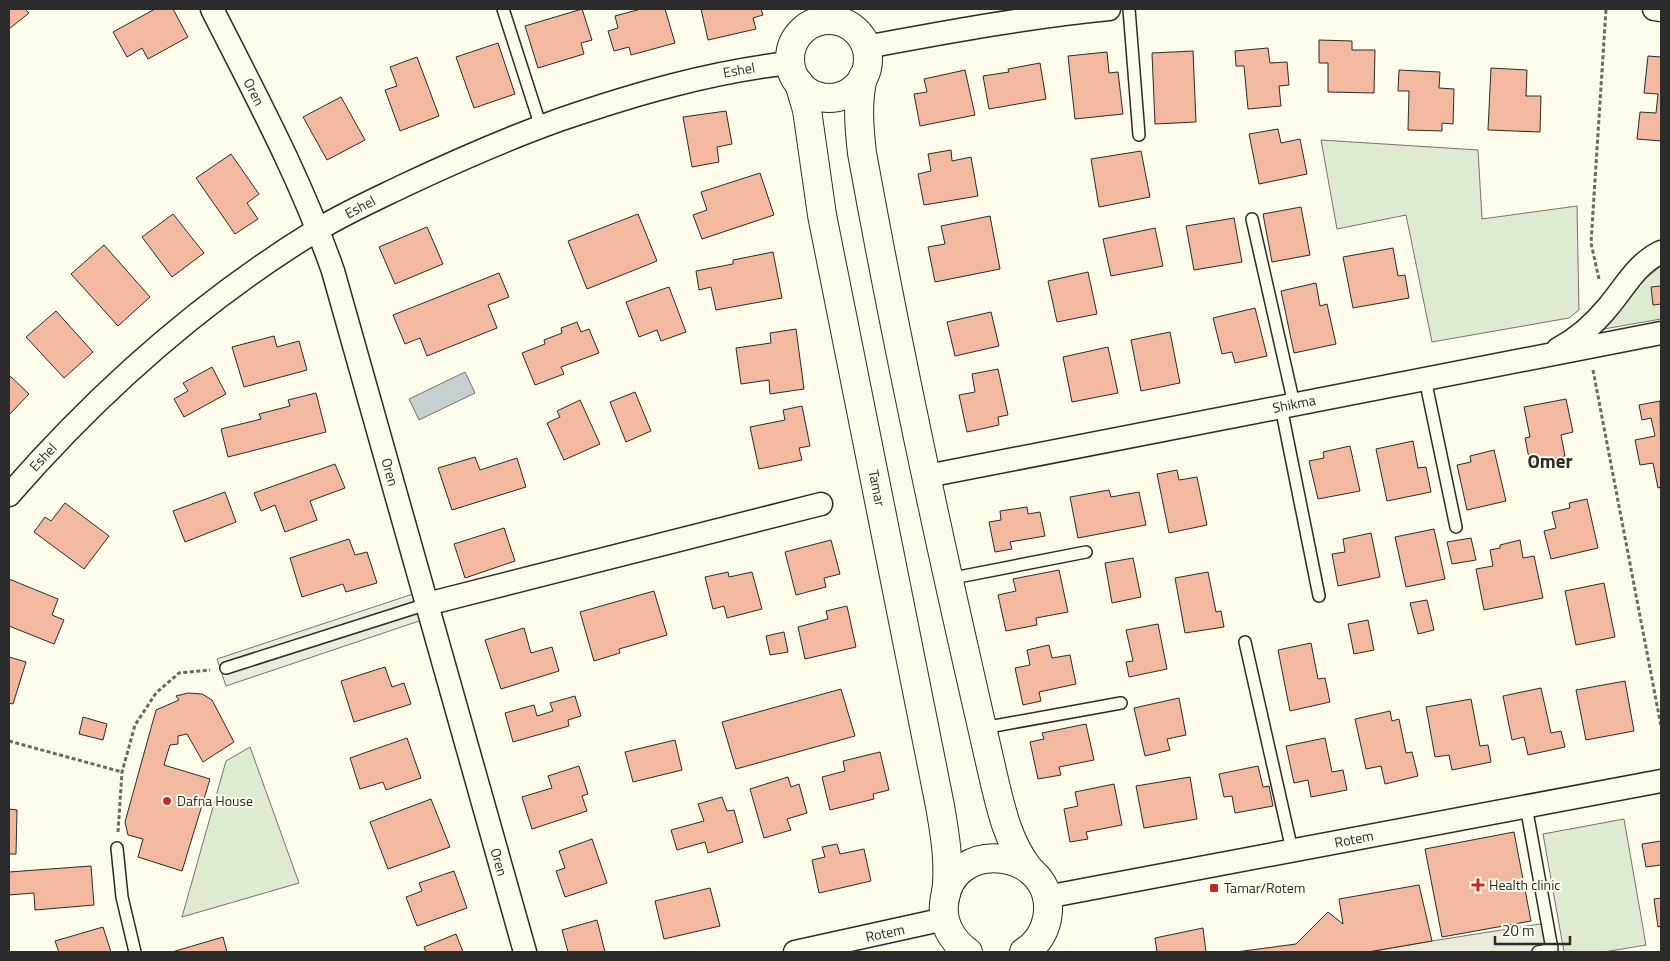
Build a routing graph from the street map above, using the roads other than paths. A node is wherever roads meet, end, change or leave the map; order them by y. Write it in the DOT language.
graph roads {
  1 [pos="212,9"];
  2 [pos="503,9"];
  3 [pos="798,9"];
  4 [pos="1110,9"];
  5 [pos="1129,9"];
  6 [pos="1654,9"];
  7 [pos="1661,10"];
  8 [pos="854,28"];
  9 [pos="795,62"];
  10 [pos="863,77"];
  11 [pos="541,127"];
  12 [pos="1139,135"];
  13 [pos="1252,219"];
  14 [pos="318,230"];
  15 [pos="1661,252"];
  16 [pos="1661,333"];
  17 [pos="1547,355"];
  18 [pos="1425,379"];
  19 [pos="1288,406"];
  20 [pos="926,476"];
  21 [pos="9,495"];
  22 [pos="821,504"];
  23 [pos="1456,526"];
  24 [pos="1086,552"];
  25 [pos="948,579"];
  26 [pos="1319,596"];
  27 [pos="427,604"];
  28 [pos="1245,642"];
  29 [pos="226,668"];
  30 [pos="1121,702"];
  31 [pos="982,728"];
  32 [pos="1661,781"];
  33 [pos="1526,806"];
  34 [pos="117,848"];
  35 [pos="1292,850"];
  36 [pos="1029,869"];
  37 [pos="1046,897"];
  38 [pos="955,932"];
  39 [pos="1036,946"];
  40 [pos="135,952"];
  41 [pos="525,952"];
  42 [pos="795,952"];
  43 [pos="1538,952"];
  1 -- 14 [label="street, Oren"];
  2 -- 11 [label="lane"];
  3 -- 9 [label="street, Tamar"];
  4 -- 8 [label="street"];
  5 -- 12 [label="lane"];
  6 -- 7 [label="street"];
  8 -- 9 [label="street"];
  8 -- 10 [label="street"];
  9 -- 10 [label="street"];
  9 -- 11 [label="street, Eshel"];
  9 -- 38 [label="street, Tamar"];
  10 -- 20 [label="street"];
  11 -- 14 [label="street, Eshel"];
  13 -- 19 [label="lane"];
  14 -- 21 [label="street, Eshel"];
  14 -- 27 [label="street, Oren"];
  15 -- 17 [label="street"];
  16 -- 17 [label="street, Shikma"];
  17 -- 18 [label="street, Shikma"];
  18 -- 19 [label="street, Shikma"];
  18 -- 23 [label="lane"];
  19 -- 20 [label="street, Shikma"];
  19 -- 26 [label="lane"];
  20 -- 25 [label="street"];
  22 -- 27 [label="street"];
  24 -- 25 [label="lane"];
  25 -- 31 [label="street"];
  27 -- 29 [label="lane"];
  27 -- 41 [label="street, Oren"];
  28 -- 35 [label="lane"];
  30 -- 31 [label="lane"];
  31 -- 36 [label="street"];
  32 -- 33 [label="street, Rotem"];
  33 -- 35 [label="street, Rotem"];
  33 -- 43 [label="lane"];
  34 -- 40 [label="lane"];
  35 -- 37 [label="street, Rotem"];
  36 -- 37 [label="street"];
  36 -- 38 [label="street"];
  37 -- 39 [label="street"];
  38 -- 42 [label="street, Rotem"];
}
